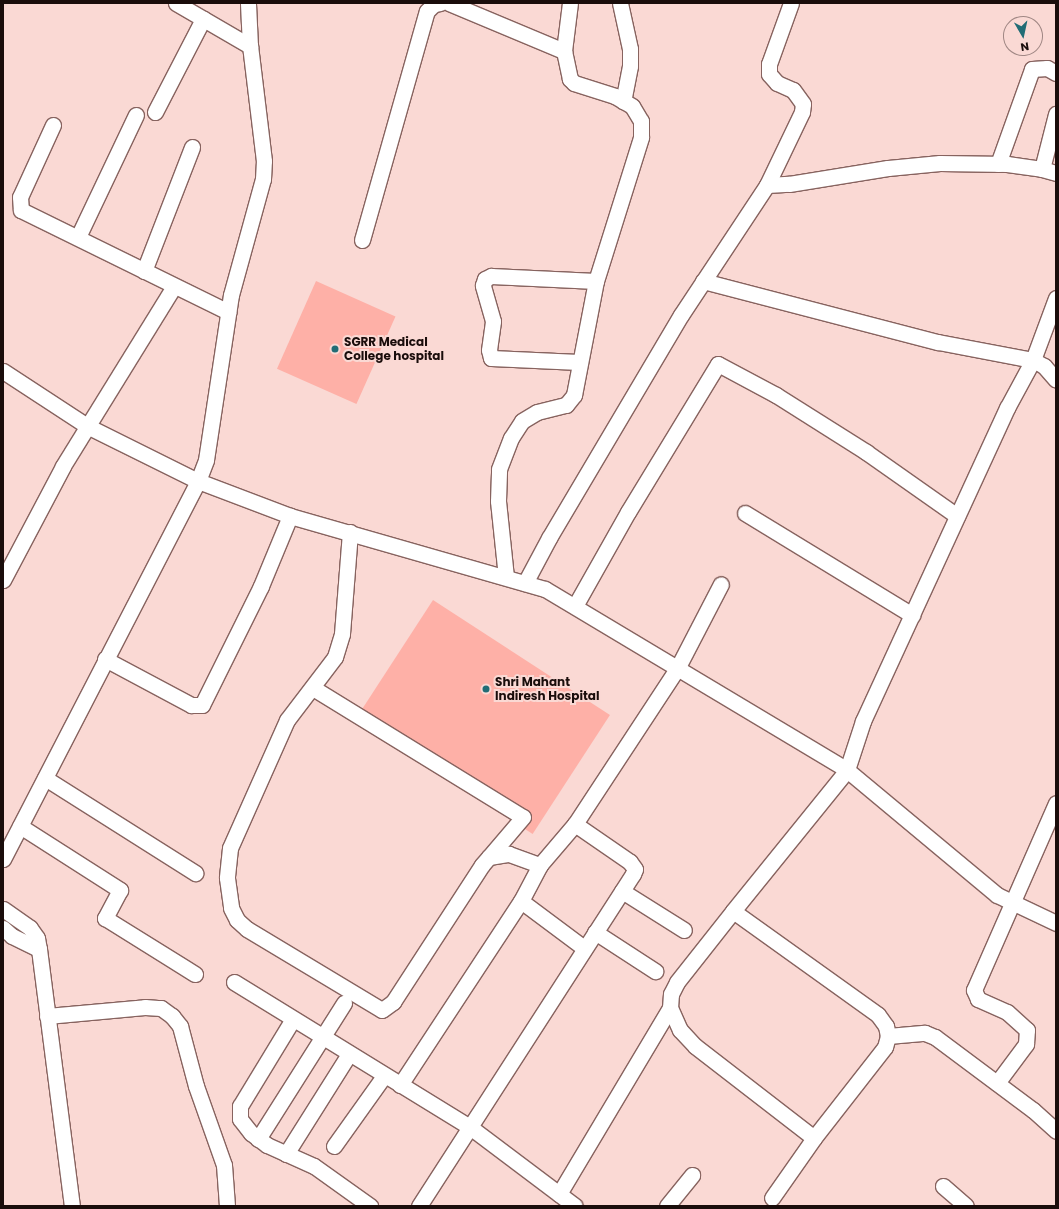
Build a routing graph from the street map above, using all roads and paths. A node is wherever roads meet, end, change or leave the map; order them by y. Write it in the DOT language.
graph roads {
  1 [pos="176,3"];
  2 [pos="248,3"];
  3 [pos="440,3"];
  4 [pos="449,3"];
  5 [pos="570,3"];
  6 [pos="620,3"];
  7 [pos="791,3"];
  8 [pos="203,19"];
  9 [pos="250,46"];
  10 [pos="564,54"];
  11 [pos="1056,73"];
  12 [pos="623,101"];
  13 [pos="155,112"];
  14 [pos="1056,114"];
  15 [pos="136,115"];
  16 [pos="53,125"];
  17 [pos="192,147"];
  18 [pos="998,164"];
  19 [pos="1049,171"];
  20 [pos="767,185"];
  21 [pos="78,237"];
  22 [pos="362,240"];
  23 [pos="144,271"];
  24 [pos="596,281"];
  25 [pos="703,281"];
  26 [pos="174,286"];
  27 [pos="1056,298"];
  28 [pos="228,312"];
  29 [pos="1033,360"];
  30 [pos="579,362"];
  31 [pos="3,371"];
  32 [pos="1056,380"];
  33 [pos="87,426"];
  34 [pos="198,481"];
  35 [pos="745,513"];
  36 [pos="957,516"];
  37 [pos="293,517"];
  38 [pos="350,532"];
  39 [pos="506,577"];
  40 [pos="3,580"];
  41 [pos="525,582"];
  42 [pos="721,584"];
  43 [pos="575,606"];
  44 [pos="912,615"];
  45 [pos="105,659"];
  46 [pos="678,667"];
  47 [pos="313,688"];
  48 [pos="847,770"];
  49 [pos="44,778"];
  50 [pos="1056,804"];
  51 [pos="575,824"];
  52 [pos="20,826"];
  53 [pos="489,857"];
  54 [pos="3,859"];
  55 [pos="540,865"];
  56 [pos="195,873"];
  57 [pos="622,891"];
  58 [pos="521,901"];
  59 [pos="1010,903"];
  60 [pos="3,909"];
  61 [pos="733,911"];
  62 [pos="1056,923"];
  63 [pos="3,928"];
  64 [pos="684,930"];
  65 [pos="595,932"];
  66 [pos="584,948"];
  67 [pos="39,949"];
  68 [pos="654,971"];
  69 [pos="195,974"];
  70 [pos="234,982"];
  71 [pos="344,1003"];
  72 [pos="670,1008"];
  73 [pos="47,1016"];
  74 [pos="293,1019"];
  75 [pos="888,1036"];
  76 [pos="324,1038"];
  77 [pos="349,1054"];
  78 [pos="384,1076"];
  79 [pos="997,1083"];
  80 [pos="400,1085"];
  81 [pos="470,1127"];
  82 [pos="1056,1131"];
  83 [pos="814,1138"];
  84 [pos="258,1139"];
  85 [pos="334,1146"];
  86 [pos="286,1154"];
  87 [pos="692,1175"];
  88 [pos="943,1186"];
  89 [pos="559,1194"];
  90 [pos="772,1198"];
  91 [pos="72,1206"];
  92 [pos="227,1206"];
  93 [pos="370,1206"];
  94 [pos="419,1206"];
  95 [pos="575,1206"];
  96 [pos="667,1206"];
  97 [pos="966,1206"];
  1 -- 8 [label="street"];
  2 -- 9 [label="street"];
  3 -- 22 [label="street"];
  4 -- 10 [label="street"];
  5 -- 10 [label="street"];
  6 -- 12 [label="street"];
  7 -- 20 [label="street"];
  8 -- 9 [label="street"];
  8 -- 13 [label="street"];
  9 -- 28 [label="street"];
  10 -- 12 [label="street"];
  11 -- 18 [label="street"];
  12 -- 24 [label="street"];
  14 -- 19 [label="street"];
  15 -- 21 [label="street"];
  16 -- 21 [label="street"];
  17 -- 23 [label="street"];
  18 -- 19 [label="street"];
  18 -- 20 [label="street"];
  20 -- 25 [label="street"];
  21 -- 23 [label="street"];
  23 -- 26 [label="street"];
  24 -- 30 [label="street"];
  24 -- 30 [label="street"];
  25 -- 29 [label="street"];
  25 -- 41 [label="street"];
  26 -- 28 [label="street"];
  26 -- 33 [label="street"];
  27 -- 29 [label="street"];
  28 -- 34 [label="street"];
  29 -- 32 [label="street"];
  29 -- 36 [label="street"];
  30 -- 39 [label="street"];
  31 -- 33 [label="street"];
  33 -- 34 [label="street"];
  33 -- 40 [label="street"];
  34 -- 37 [label="street"];
  34 -- 45 [label="street"];
  35 -- 44 [label="street"];
  36 -- 43 [label="street"];
  36 -- 44 [label="street"];
  37 -- 38 [label="street"];
  37 -- 45 [label="street"];
  38 -- 39 [label="street"];
  38 -- 47 [label="street"];
  39 -- 41 [label="street"];
  41 -- 43 [label="street"];
  42 -- 46 [label="street"];
  43 -- 46 [label="street"];
  44 -- 48 [label="street"];
  45 -- 49 [label="street"];
  46 -- 48 [label="street"];
  46 -- 51 [label="street"];
  47 -- 53 [label="street"];
  47 -- 53 [label="street"];
  48 -- 59 [label="street"];
  48 -- 61 [label="street"];
  49 -- 52 [label="street"];
  49 -- 56 [label="street"];
  50 -- 59 [label="street"];
  51 -- 55 [label="street"];
  51 -- 57 [label="street"];
  52 -- 54 [label="street"];
  52 -- 69 [label="street"];
  53 -- 55 [label="street"];
  55 -- 58 [label="street"];
  57 -- 64 [label="street"];
  57 -- 65 [label="street"];
  58 -- 66 [label="street"];
  58 -- 80 [label="street"];
  59 -- 62 [label="street"];
  59 -- 79 [label="street"];
  60 -- 67 [label="street"];
  61 -- 72 [label="street"];
  61 -- 75 [label="street"];
  63 -- 67 [label="street"];
  65 -- 66 [label="street"];
  65 -- 68 [label="street"];
  66 -- 81 [label="street"];
  67 -- 73 [label="street"];
  70 -- 74 [label="street"];
  71 -- 76 [label="street"];
  72 -- 83 [label="street"];
  72 -- 89 [label="street"];
  73 -- 91 [label="street"];
  73 -- 92 [label="street"];
  74 -- 76 [label="street"];
  74 -- 84 [label="street"];
  75 -- 79 [label="street"];
  75 -- 83 [label="street"];
  76 -- 77 [label="street"];
  76 -- 84 [label="street"];
  77 -- 78 [label="street"];
  77 -- 86 [label="street"];
  78 -- 80 [label="street"];
  78 -- 85 [label="street"];
  79 -- 82 [label="street"];
  80 -- 81 [label="street"];
  81 -- 89 [label="street"];
  81 -- 94 [label="street"];
  83 -- 90 [label="street"];
  84 -- 86 [label="street"];
  86 -- 93 [label="street"];
  87 -- 96 [label="street"];
  88 -- 97 [label="street"];
  89 -- 95 [label="street"];
}
